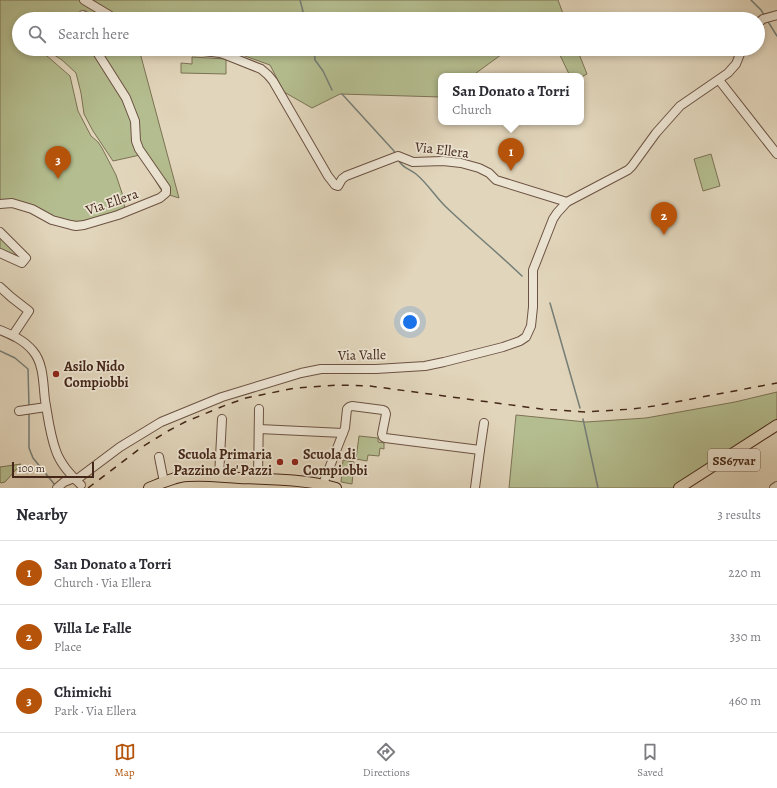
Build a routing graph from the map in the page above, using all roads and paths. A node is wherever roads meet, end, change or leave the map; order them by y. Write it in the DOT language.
graph roads {
  1 [pos="84,0"];
  2 [pos="104,12"];
  3 [pos="777,15"];
  4 [pos="765,19"];
  5 [pos="99,56"];
  6 [pos="228,56"];
  7 [pos="739,56"];
  8 [pos="719,80"];
  9 [pos="777,154"];
  10 [pos="567,202"];
  11 [pos="0,204"];
  12 [pos="0,232"];
  13 [pos="0,253"];
  14 [pos="0,287"];
  15 [pos="0,330"];
  16 [pos="13,335"];
  17 [pos="341,406"];
  18 [pos="44,407"];
  19 [pos="259,409"];
  20 [pos="21,410"];
  21 [pos="222,420"];
  22 [pos="484,423"];
  23 [pos="777,425"];
  24 [pos="259,429"];
  25 [pos="777,431"];
  26 [pos="341,433"];
  27 [pos="480,450"];
  28 [pos="159,457"];
  29 [pos="219,477"];
  30 [pos="258,479"];
  31 [pos="77,481"];
  32 [pos="164,482"];
  33 [pos="59,486"];
  34 [pos="324,486"];
  35 [pos="777,486"];
  36 [pos="148,488"];
  37 [pos="336,488"];
  38 [pos="475,488"];
  39 [pos="679,488"];
  40 [pos="690,488"];
  41 [pos="774,488"];
  1 -- 2 [label="street"];
  3 -- 4 [label="street"];
  5 -- 11 [label="street, Via Ellera"];
  6 -- 10 [label="street, Via Ellera"];
  7 -- 8 [label="street"];
  8 -- 9 [label="street"];
  8 -- 10 [label="street"];
  10 -- 31 [label="street, Via Valle"];
  12 -- 13 [label="street"];
  14 -- 16 [label="street"];
  15 -- 16 [label="street"];
  16 -- 18 [label="street"];
  17 -- 26 [label="street"];
  18 -- 20 [label="street"];
  18 -- 31 [label="street"];
  19 -- 24 [label="street"];
  21 -- 29 [label="street"];
  22 -- 27 [label="street"];
  23 -- 39 [label="main road, SS67var"];
  24 -- 26 [label="street"];
  24 -- 30 [label="street"];
  25 -- 40 [label="main road, SS67var"];
  26 -- 27 [label="street"];
  26 -- 34 [label="street"];
  27 -- 38 [label="street"];
  28 -- 32 [label="street"];
  29 -- 30 [label="main road"];
  29 -- 32 [label="main road"];
  30 -- 34 [label="main road"];
  31 -- 33 [label="street, Via Valle"];
  32 -- 36 [label="main road"];
  34 -- 37 [label="main road"];
  35 -- 41 [label="street"];
}
